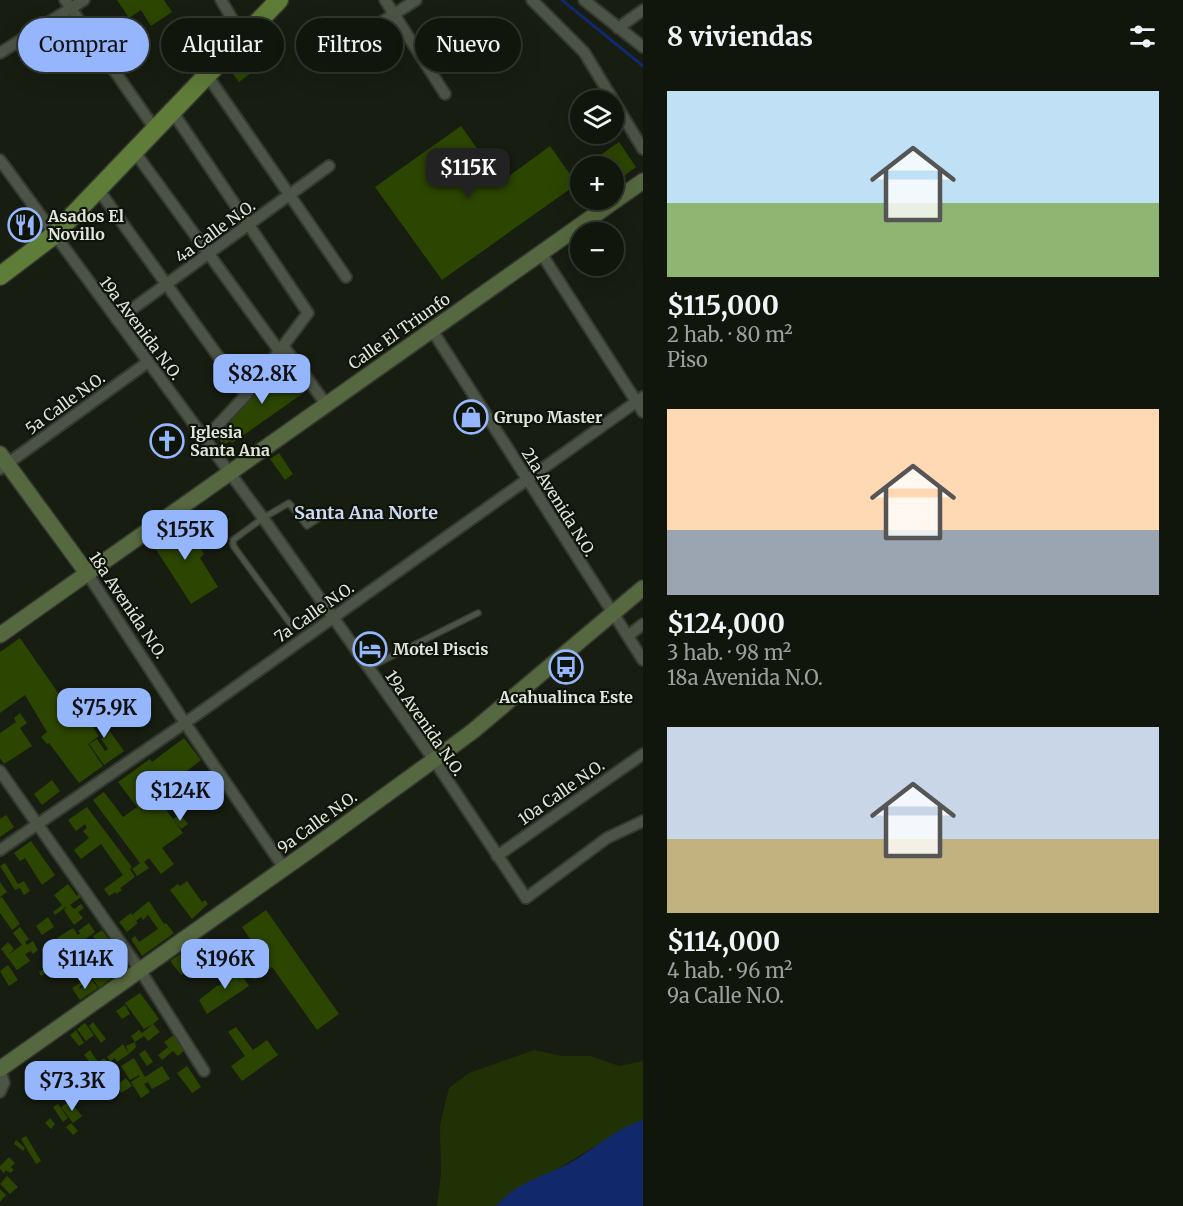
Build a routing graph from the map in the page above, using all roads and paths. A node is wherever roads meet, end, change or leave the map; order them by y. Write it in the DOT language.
graph roads {
  1 [pos="84,0"];
  2 [pos="220,0"];
  3 [pos="279,0"];
  4 [pos="385,0"];
  5 [pos="416,0"];
  6 [pos="532,0"];
  7 [pos="584,0"];
  8 [pos="68,4"];
  9 [pos="643,10"];
  10 [pos="394,14"];
  11 [pos="231,18"];
  12 [pos="261,18"];
  13 [pos="388,18"];
  14 [pos="618,28"];
  15 [pos="643,47"];
  16 [pos="0,53"];
  17 [pos="210,72"];
  18 [pos="207,75"];
  19 [pos="445,94"];
  20 [pos="172,111"];
  21 [pos="155,129"];
  22 [pos="643,149"];
  23 [pos="134,152"];
  24 [pos="0,160"];
  25 [pos="329,166"];
  26 [pos="643,181"];
  27 [pos="98,189"];
  28 [pos="290,195"];
  29 [pos="249,225"];
  30 [pos="54,235"];
  31 [pos="541,253"];
  32 [pos="209,254"];
  33 [pos="0,276"];
  34 [pos="346,277"];
  35 [pos="167,285"];
  36 [pos="117,320"];
  37 [pos="432,330"];
  38 [pos="282,350"];
  39 [pos="148,362"];
  40 [pos="246,395"];
  41 [pos="640,399"];
  42 [pos="326,404"];
  43 [pos="643,412"];
  44 [pos="205,439"];
  45 [pos="2,462"];
  46 [pos="230,472"];
  47 [pos="528,480"];
  48 [pos="330,511"];
  49 [pos="263,518"];
  50 [pos="87,573"];
  51 [pos="643,588"];
  52 [pos="478,613"];
  53 [pos="612,613"];
  54 [pos="333,617"];
  55 [pos="643,624"];
  56 [pos="292,626"];
  57 [pos="0,635"];
  58 [pos="627,636"];
  59 [pos="643,660"];
  60 [pos="369,668"];
  61 [pos="184,723"];
  62 [pos="643,754"];
  63 [pos="434,759"];
  64 [pos="0,771"];
  65 [pos="643,821"];
  66 [pos="38,823"];
  67 [pos="0,850"];
  68 [pos="497,856"];
  69 [pos="284,868"];
  70 [pos="140,970"];
  71 [pos="0,1068"];
  72 [pos="204,1071"];
  73 [pos="1,1090"];
  1 -- 8 [label="street"];
  2 -- 11 [label="street"];
  3 -- 12 [label="main road"];
  4 -- 10 [label="street"];
  5 -- 10 [label="street"];
  6 -- 22 [label="street"];
  7 -- 14 [label="street"];
  8 -- 16 [label="street"];
  8 -- 21 [label="street"];
  9 -- 14 [label="street"];
  10 -- 13 [label="street"];
  10 -- 19 [label="street"];
  14 -- 15 [label="street"];
  17 -- 18 [label="main road"];
  18 -- 20 [label="main road"];
  18 -- 28 [label="street"];
  20 -- 21 [label="main road"];
  20 -- 29 [label="street"];
  21 -- 23 [label="main road"];
  23 -- 27 [label="main road"];
  23 -- 32 [label="street"];
  24 -- 30 [label="street, 19a Avenida N.O."];
  25 -- 28 [label="street, 4a Calle N.O."];
  26 -- 31 [label="street, Calle El Triunfo"];
  27 -- 30 [label="main road"];
  27 -- 35 [label="street"];
  28 -- 29 [label="street, 4a Calle N.O."];
  28 -- 34 [label="street"];
  29 -- 32 [label="street, 4a Calle N.O."];
  29 -- 38 [label="street"];
  30 -- 33 [label="main road"];
  30 -- 36 [label="street, 19a Avenida N.O."];
  31 -- 37 [label="street, Calle El Triunfo"];
  31 -- 41 [label="street"];
  32 -- 35 [label="street, 4a Calle N.O."];
  32 -- 38 [label="street"];
  35 -- 36 [label="street, 4a Calle N.O."];
  35 -- 40 [label="street"];
  36 -- 39 [label="street, 19a Avenida N.O."];
  37 -- 42 [label="street, Calle El Triunfo"];
  37 -- 47 [label="street, 21a Avenida N.O."];
  38 -- 40 [label="street"];
  38 -- 42 [label="street"];
  39 -- 44 [label="street, 19a Avenida N.O."];
  39 -- 45 [label="street, 5a Calle N.O."];
  40 -- 44 [label="street"];
  41 -- 43 [label="street"];
  41 -- 47 [label="street, 7a Calle N.O."];
  42 -- 46 [label="street, Calle El Triunfo"];
  44 -- 46 [label="street, 19a Avenida N.O."];
  45 -- 50 [label="street, 18a Avenida N.O."];
  46 -- 49 [label="street, 19a Avenida N.O."];
  46 -- 50 [label="street, Calle El Triunfo"];
  47 -- 53 [label="street, 21a Avenida N.O."];
  47 -- 54 [label="street, 7a Calle N.O."];
  48 -- 49 [label="lane"];
  49 -- 54 [label="street, 19a Avenida N.O."];
  49 -- 56 [label="lane"];
  50 -- 57 [label="street, Calle El Triunfo"];
  50 -- 61 [label="street, 18a Avenida N.O."];
  51 -- 53 [label="street, 9a Calle N.O."];
  52 -- 60 [label="lane"];
  53 -- 58 [label="street, 21a Avenida N.O."];
  53 -- 63 [label="street, 9a Calle N.O."];
  54 -- 60 [label="street, 19a Avenida N.O."];
  54 -- 61 [label="street, 7a Calle N.O."];
  55 -- 58 [label="street"];
  58 -- 59 [label="street, 21a Avenida N.O."];
  60 -- 63 [label="street, 19a Avenida N.O."];
  61 -- 66 [label="street, 7a Calle N.O."];
  61 -- 69 [label="street, 18a Avenida N.O."];
  62 -- 68 [label="street, 10a Calle N.O."];
  63 -- 68 [label="street, 19a Avenida N.O."];
  63 -- 69 [label="street, 9a Calle N.O."];
  64 -- 66 [label="street"];
  65 -- 68 [label="street, 19a Avenida N.O."];
  66 -- 67 [label="street, 7a Calle N.O."];
  66 -- 70 [label="street"];
  69 -- 70 [label="street, 9a Calle N.O."];
  70 -- 71 [label="street, 9a Calle N.O."];
  70 -- 72 [label="street"];
  71 -- 73 [label="street"];
}
